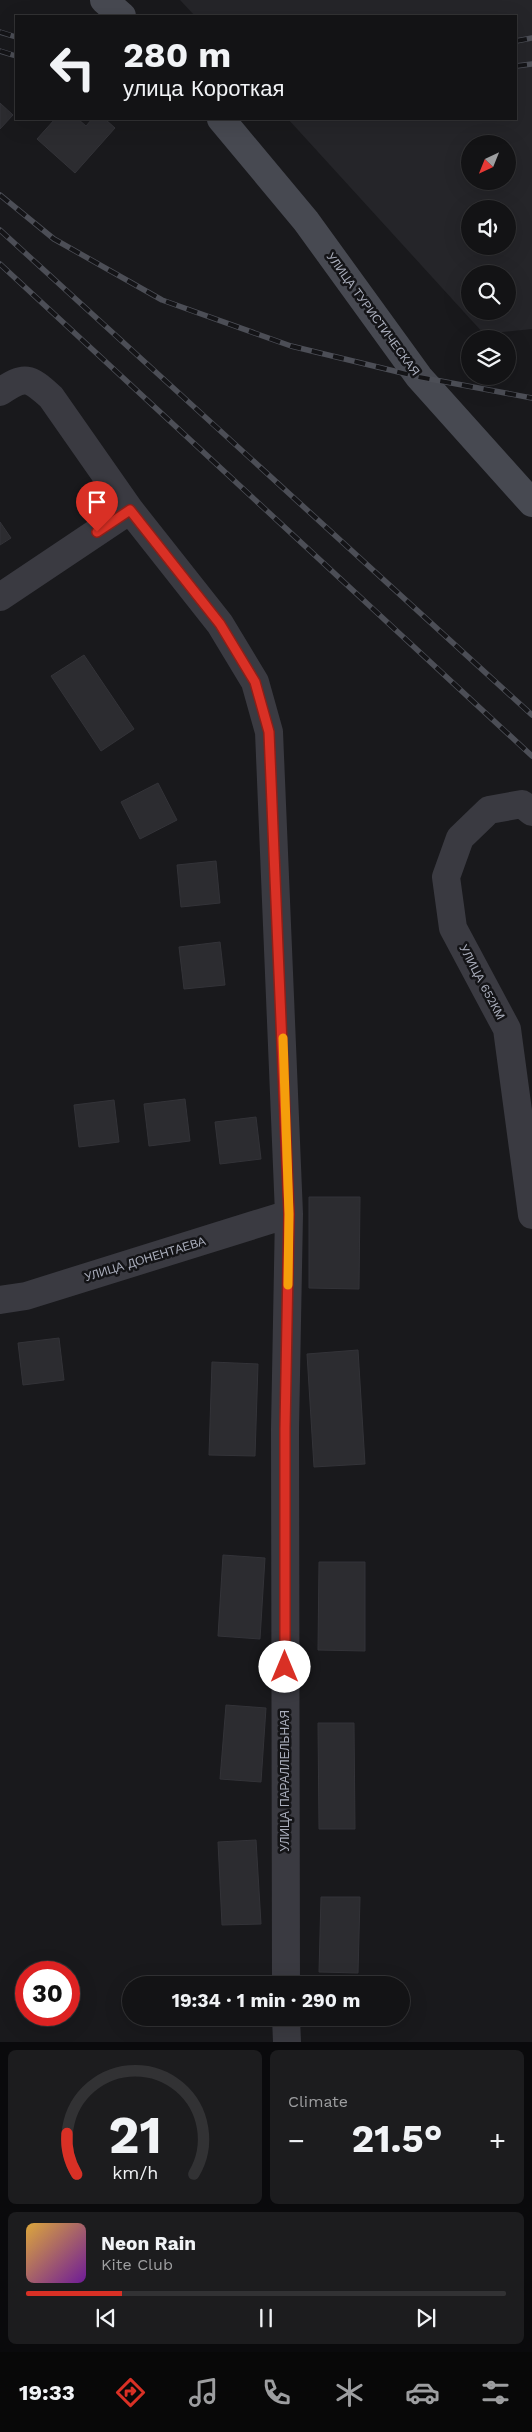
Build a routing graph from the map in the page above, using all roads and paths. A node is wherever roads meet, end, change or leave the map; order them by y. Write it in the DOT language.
graph roads {
  1 [pos="104,0"];
  2 [pos="121,15"];
  3 [pos="222,120"];
  4 [pos="0,392"];
  5 [pos="532,503"];
  6 [pos="130,510"];
  7 [pos="0,597"];
  8 [pos="532,812"];
  9 [pos="289,1214"];
  10 [pos="532,1215"];
  11 [pos="0,1300"];
  12 [pos="286,1976"];
  13 [pos="286,2026"];
  14 [pos="287,2042"];
  1 -- 2 [label="street"];
  3 -- 5 [label="street, УЛИЦА ТУРИСТИЧЕСКАЯ"];
  4 -- 6 [label="street, УЛИЦА ПАРАЛЛЕЛЬНАЯ"];
  6 -- 7 [label="street"];
  6 -- 9 [label="street, УЛИЦА ПАРАЛЛЕЛЬНАЯ"];
  8 -- 10 [label="street, УЛИЦА 652КМ"];
  9 -- 11 [label="street, УЛИЦА ДОНЕНТАЕВА"];
  9 -- 12 [label="street, УЛИЦА ПАРАЛЛЕЛЬНАЯ"];
  13 -- 14 [label="street"];
}
